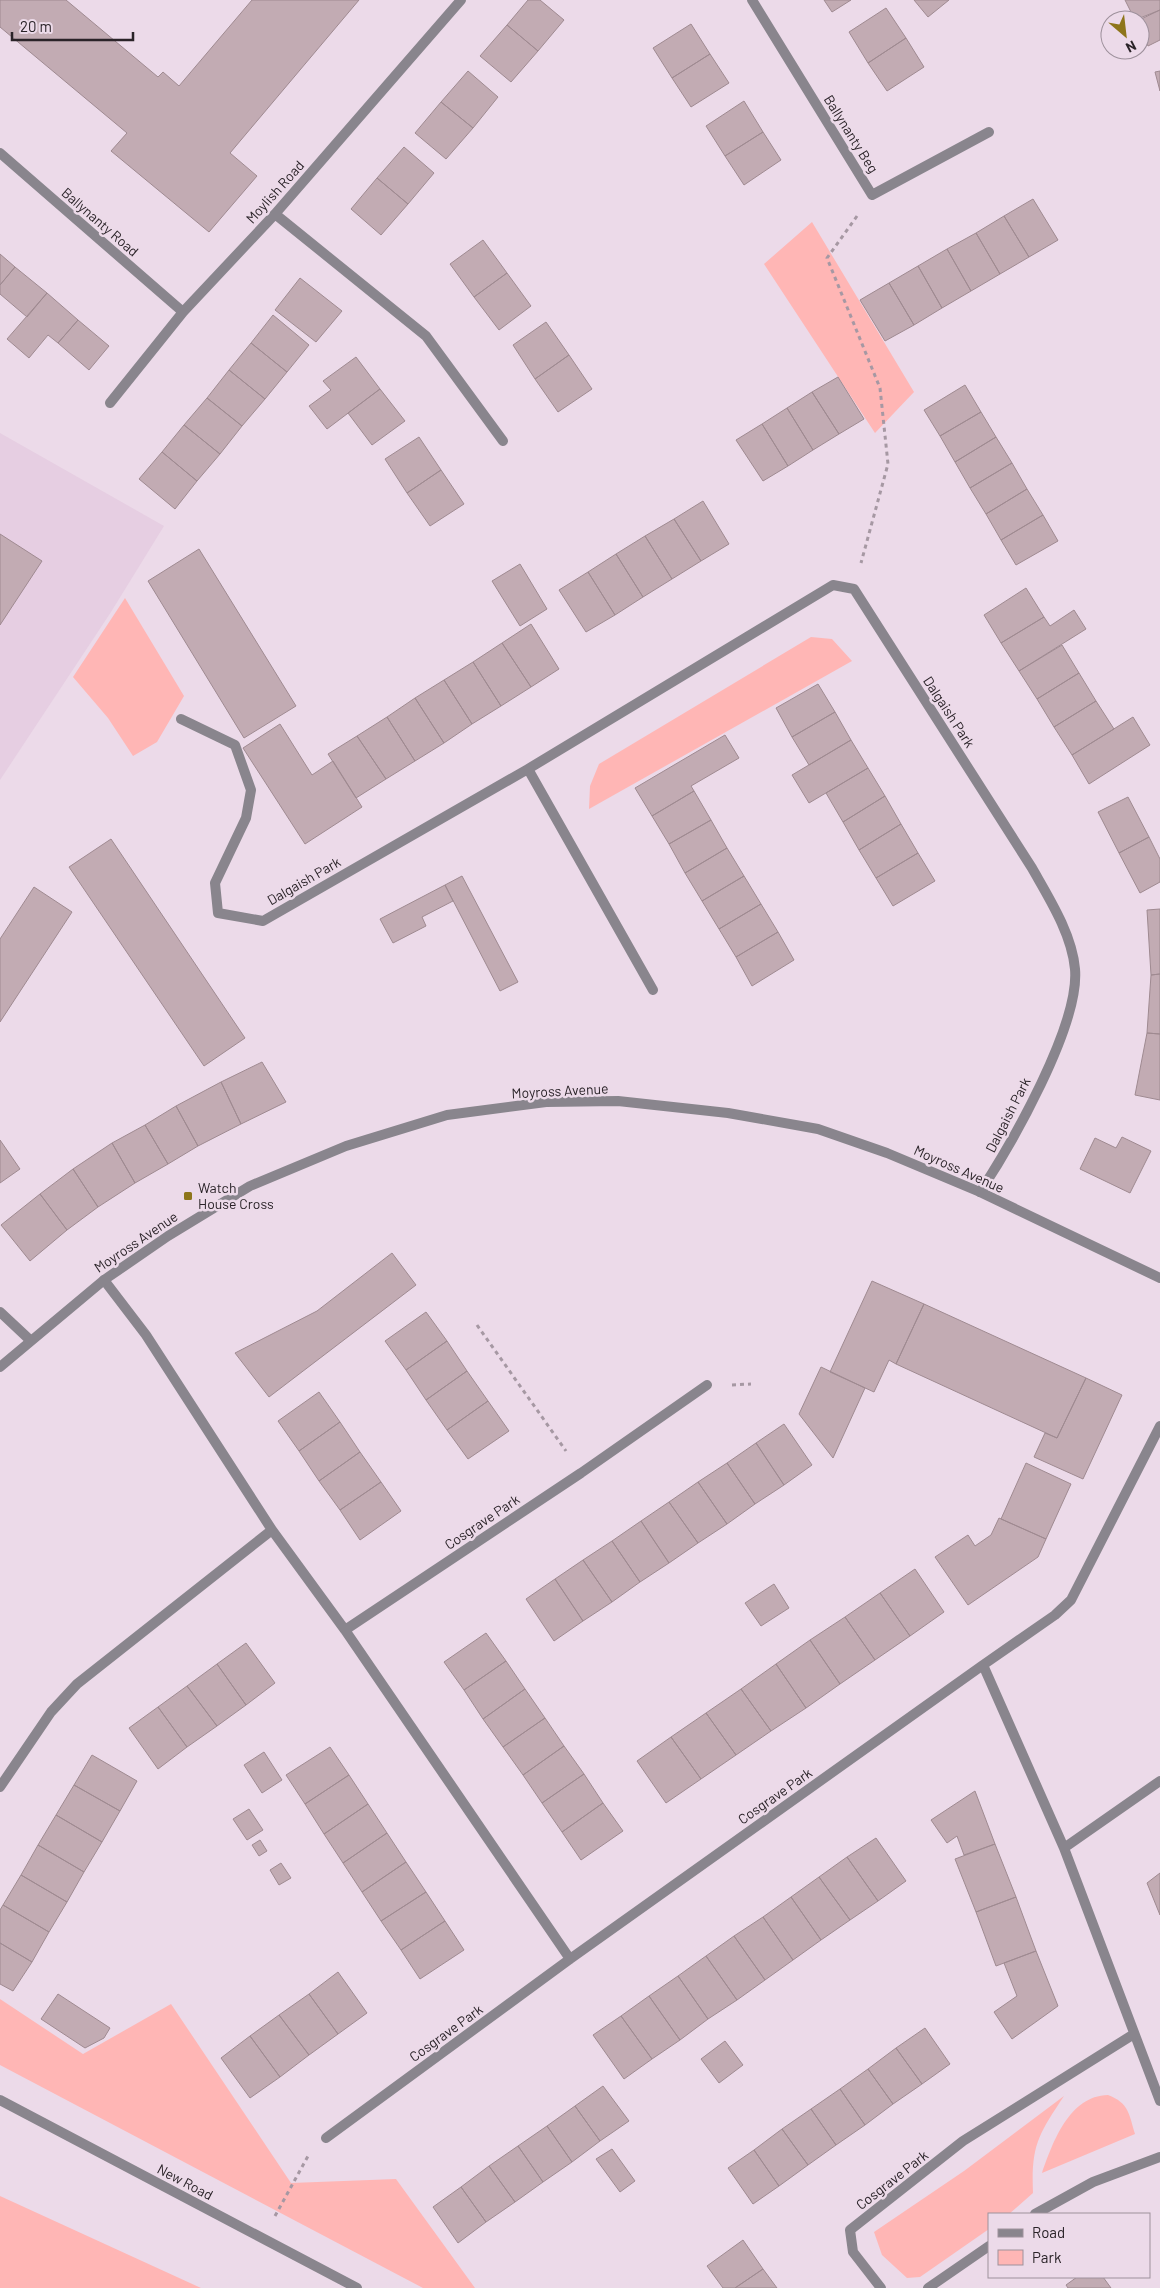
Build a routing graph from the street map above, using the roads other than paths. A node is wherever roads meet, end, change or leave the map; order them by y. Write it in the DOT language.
graph roads {
  1 [pos="461,0"];
  2 [pos="752,0"];
  3 [pos="989,132"];
  4 [pos="0,154"];
  5 [pos="275,214"];
  6 [pos="183,312"];
  7 [pos="110,403"];
  8 [pos="503,441"];
  9 [pos="181,719"];
  10 [pos="528,769"];
  11 [pos="653,990"];
  12 [pos="980,1192"];
  13 [pos="1160,1278"];
  14 [pos="104,1280"];
  15 [pos="0,1312"];
  16 [pos="30,1340"];
  17 [pos="0,1367"];
  18 [pos="707,1385"];
  19 [pos="1160,1426"];
  20 [pos="272,1530"];
  21 [pos="345,1630"];
  22 [pos="983,1666"];
  23 [pos="1160,1781"];
  24 [pos="0,1787"];
  25 [pos="1064,1848"];
  26 [pos="570,1959"];
  27 [pos="1134,2034"];
  28 [pos="0,2100"];
  29 [pos="1160,2101"];
  30 [pos="326,2138"];
  31 [pos="1160,2157"];
  32 [pos="1036,2213"];
  33 [pos="988,2247"];
  34 [pos="357,2288"];
  35 [pos="881,2288"];
  36 [pos="928,2288"];
  1 -- 5 [label="street, Moylish Road"];
  2 -- 3 [label="street, Ballynanty Beg"];
  4 -- 6 [label="street, Ballynanty Road"];
  5 -- 6 [label="street, Moylish Road"];
  5 -- 8 [label="street"];
  6 -- 7 [label="street, Moylish Road"];
  9 -- 10 [label="street, Dalgaish Park"];
  10 -- 11 [label="street"];
  10 -- 12 [label="street, Dalgaish Park"];
  12 -- 13 [label="street, Moyross Avenue"];
  12 -- 14 [label="street, Moyross Avenue"];
  14 -- 16 [label="street, Moyross Avenue"];
  14 -- 20 [label="street"];
  15 -- 16 [label="street"];
  16 -- 17 [label="street, Moyross Avenue"];
  18 -- 21 [label="street, Cosgrave Park"];
  19 -- 22 [label="street, Cosgrave Park"];
  20 -- 21 [label="street"];
  20 -- 24 [label="street"];
  21 -- 26 [label="street"];
  22 -- 25 [label="street"];
  22 -- 26 [label="street, Cosgrave Park"];
  23 -- 25 [label="street"];
  25 -- 27 [label="street"];
  26 -- 30 [label="street, Cosgrave Park"];
  27 -- 29 [label="street"];
  27 -- 35 [label="street, Cosgrave Park"];
  28 -- 34 [label="street, New Road"];
  31 -- 32 [label="street"];
  33 -- 36 [label="street"];
}
